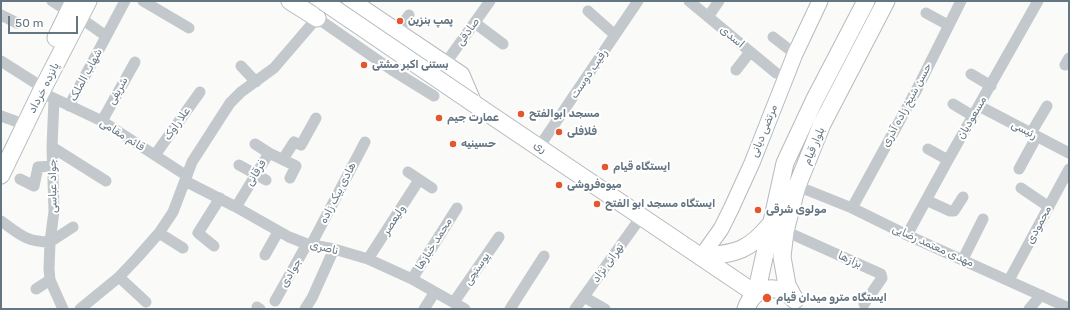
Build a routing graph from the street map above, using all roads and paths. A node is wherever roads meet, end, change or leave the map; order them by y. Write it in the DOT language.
graph roads {
  1 [pos="54,1"];
  2 [pos="88,1"];
  3 [pos="125,1"];
  4 [pos="143,1"];
  5 [pos="290,1"];
  6 [pos="323,1"];
  7 [pos="351,1"];
  8 [pos="490,1"];
  9 [pos="638,1"];
  10 [pos="689,1"];
  11 [pos="719,1"];
  12 [pos="820,1"];
  13 [pos="866,1"];
  14 [pos="886,1"];
  15 [pos="961,1"];
  16 [pos="1038,1"];
  17 [pos="74,10"];
  18 [pos="588,11"];
  19 [pos="926,13"];
  20 [pos="1,15"];
  21 [pos="409,15"];
  22 [pos="708,17"];
  23 [pos="318,18"];
  24 [pos="17,23"];
  25 [pos="475,23"];
  26 [pos="948,25"];
  27 [pos="189,28"];
  28 [pos="397,32"];
  29 [pos="615,35"];
  30 [pos="106,36"];
  31 [pos="773,37"];
  32 [pos="503,44"];
  33 [pos="750,52"];
  34 [pos="795,54"];
  35 [pos="1,61"];
  36 [pos="135,62"];
  37 [pos="445,64"];
  38 [pos="242,66"];
  39 [pos="736,70"];
  40 [pos="776,73"];
  41 [pos="971,74"];
  42 [pos="256,82"];
  43 [pos="991,86"];
  44 [pos="43,91"];
  45 [pos="200,92"];
  46 [pos="434,96"];
  47 [pos="473,103"];
  48 [pos="953,104"];
  49 [pos="69,106"];
  50 [pos="1047,106"];
  51 [pos="976,111"];
  52 [pos="8,118"];
  53 [pos="316,118"];
  54 [pos="102,121"];
  55 [pos="1034,135"];
  56 [pos="365,142"];
  57 [pos="255,144"];
  58 [pos="52,147"];
  59 [pos="539,147"];
  60 [pos="1,149"];
  61 [pos="928,150"];
  62 [pos="269,153"];
  63 [pos="1069,153"];
  64 [pos="155,155"];
  65 [pos="283,159"];
  66 [pos="948,160"];
  67 [pos="52,166"];
  68 [pos="239,166"];
  69 [pos="1020,169"];
  70 [pos="1069,169"];
  71 [pos="408,172"];
  72 [pos="255,174"];
  73 [pos="1,175"];
  74 [pos="186,178"];
  75 [pos="290,178"];
  76 [pos="20,179"];
  77 [pos="266,180"];
  78 [pos="419,180"];
  79 [pos="106,181"];
  80 [pos="797,186"];
  81 [pos="432,188"];
  82 [pos="1021,188"];
  83 [pos="963,197"];
  84 [pos="220,198"];
  85 [pos="926,200"];
  86 [pos="1049,206"];
  87 [pos="236,207"];
  88 [pos="457,208"];
  89 [pos="852,208"];
  90 [pos="641,217"];
  91 [pos="983,219"];
  92 [pos="1,221"];
  93 [pos="73,227"];
  94 [pos="778,228"];
  95 [pos="278,232"];
  96 [pos="159,233"];
  97 [pos="907,235"];
  98 [pos="499,237"];
  99 [pos="50,242"];
  100 [pos="309,244"];
  101 [pos="214,246"];
  102 [pos="183,248"];
  103 [pos="334,249"];
  104 [pos="265,255"];
  105 [pos="544,256"];
  106 [pos="701,257"];
  107 [pos="963,259"];
  108 [pos="368,260"];
  109 [pos="118,277"];
  110 [pos="412,279"];
  111 [pos="50,280"];
  112 [pos="1009,280"];
  113 [pos="36,289"];
  114 [pos="434,292"];
  115 [pos="756,294"];
  116 [pos="1041,295"];
  117 [pos="584,297"];
  118 [pos="275,301"];
  119 [pos="146,302"];
  120 [pos="454,302"];
  121 [pos="864,304"];
  122 [pos="797,305"];
  123 [pos="83,308"];
  124 [pos="1069,308"];
  125 [pos="63,309"];
  126 [pos="305,309"];
  127 [pos="424,309"];
  128 [pos="465,309"];
  129 [pos="510,309"];
  130 [pos="575,309"];
  131 [pos="605,309"];
  132 [pos="746,309"];
  133 [pos="1029,309"];
  1 -- 17 [label="street"];
  2 -- 17 [label="main road, پانزده خرداد"];
  3 -- 30 [label="street, شهاب الملک"];
  4 -- 27 [label="street"];
  5 -- 23 [label="main road"];
  6 -- 23 [label="street"];
  6 -- 47 [label="main road, ری, bridge"];
  7 -- 28 [label="main road"];
  8 -- 25 [label="street, صادقی"];
  9 -- 29 [label="street, رقیب دوست"];
  10 -- 22 [label="street, اسدی"];
  11 -- 22 [label="street"];
  12 -- 34 [label="street, مرتضی دیانی"];
  13 -- 94 [label="main road, بلوار قیام"];
  14 -- 80 [label="main road, بلوار قیام"];
  15 -- 26 [label="street, حسن شیخ زاده آذری"];
  16 -- 43 [label="street, مسعودیان"];
  17 -- 30 [label="street"];
  17 -- 44 [label="main road, پانزده خرداد"];
  18 -- 29 [label="street"];
  19 -- 26 [label="street"];
  20 -- 24 [label="street"];
  21 -- 28 [label="street"];
  22 -- 33 [label="street, اسدی"];
  23 -- 42 [label="street"];
  23 -- 46 [label="street"];
  25 -- 32 [label="street"];
  25 -- 37 [label="street, صادقی"];
  26 -- 89 [label="street, حسن شیخ زاده آذری"];
  28 -- 37 [label="main road"];
  29 -- 59 [label="street, رقیب دوست"];
  30 -- 49 [label="street, شهاب الملک"];
  31 -- 34 [label="street"];
  33 -- 39 [label="street"];
  33 -- 40 [label="street, اسدی"];
  34 -- 106 [label="street, مرتضی دیانی"];
  35 -- 44 [label="street, قائم مقامی"];
  36 -- 54 [label="street, شریفی"];
  37 -- 47 [label="main road"];
  38 -- 42 [label="street"];
  41 -- 43 [label="street"];
  42 -- 74 [label="street"];
  43 -- 51 [label="street, مسعودیان"];
  44 -- 49 [label="street, قائم مقامی"];
  44 -- 52 [label="main road, پانزده خرداد"];
  44 -- 58 [label="street, جواد عباسی"];
  44 -- 73 [label="main road, پانزده خرداد"];
  45 -- 64 [label="street, علا راوک"];
  47 -- 59 [label="main road, ری"];
  48 -- 51 [label="street, رئیسی"];
  49 -- 54 [label="street, قائم مقامی"];
  50 -- 55 [label="street"];
  51 -- 55 [label="street, رئیسی"];
  51 -- 66 [label="street, مسعودیان"];
  52 -- 60 [label="main road, پانزده خرداد"];
  53 -- 65 [label="street"];
  54 -- 64 [label="street, قائم مقامی"];
  55 -- 63 [label="street, رئیسی"];
  55 -- 69 [label="street"];
  56 -- 100 [label="street, هادی بیک زاده"];
  57 -- 62 [label="street"];
  58 -- 67 [label="street, جواد عباسی"];
  58 -- 79 [label="street"];
  59 -- 90 [label="main road, ری"];
  61 -- 66 [label="street"];
  62 -- 65 [label="street, فرقانی"];
  62 -- 72 [label="street, فرقانی"];
  64 -- 74 [label="street, قائم مقامی"];
  65 -- 75 [label="street"];
  66 -- 85 [label="street, مسعودیان"];
  67 -- 76 [label="street"];
  67 -- 99 [label="street, جواد عباسی"];
  68 -- 72 [label="street"];
  70 -- 86 [label="street, محمودی"];
  71 -- 78 [label="street"];
  72 -- 77 [label="street"];
  72 -- 87 [label="street, فرقانی"];
  74 -- 84 [label="street, ناصری"];
  74 -- 96 [label="street"];
  78 -- 81 [label="street"];
  78 -- 108 [label="street, ولیعصر"];
  80 -- 89 [label="street, مهدی معتمد رضایی"];
  80 -- 94 [label="main road, بلوار قیام"];
  82 -- 86 [label="street"];
  83 -- 85 [label="street"];
  84 -- 87 [label="street, ناصری"];
  84 -- 101 [label="street"];
  85 -- 97 [label="street, مسعودیان"];
  86 -- 112 [label="street, محمودی"];
  87 -- 95 [label="street, ناصری"];
  88 -- 110 [label="street, محمد خبازها"];
  89 -- 97 [label="street, مهدی معتمد رضایی"];
  90 -- 106 [label="main road, ری"];
  90 -- 117 [label="street, تهرانی نژاد"];
  91 -- 107 [label="street"];
  92 -- 99 [label="street"];
  93 -- 99 [label="street"];
  94 -- 106 [label="main road"];
  94 -- 115 [label="main road, بلوار قیام"];
  94 -- 121 [label="street, بزازها"];
  94 -- 122 [label="main road, بلوار قیام"];
  95 -- 100 [label="street, ناصری"];
  95 -- 104 [label="street"];
  96 -- 102 [label="street"];
  96 -- 109 [label="street"];
  97 -- 107 [label="street, مهدی معتمد رضایی"];
  98 -- 120 [label="street, پوستچی"];
  99 -- 111 [label="street, جواد عباسی"];
  100 -- 103 [label="street, ناصری"];
  100 -- 118 [label="street, جوادی"];
  103 -- 108 [label="street, ناصری"];
  103 -- 126 [label="street"];
  105 -- 129 [label="street"];
  106 -- 115 [label="main road, ری"];
  107 -- 112 [label="street, مهدی معتمد رضایی"];
  108 -- 110 [label="street, ناصری"];
  109 -- 119 [label="street"];
  109 -- 123 [label="street"];
  110 -- 114 [label="street, ناصری"];
  111 -- 113 [label="street"];
  111 -- 125 [label="street, جواد عباسی"];
  112 -- 116 [label="street, مهدی معتمد رضایی"];
  114 -- 120 [label="street, ناصری"];
  114 -- 127 [label="street"];
  115 -- 122 [label="main road"];
  115 -- 132 [label="main road"];
  116 -- 124 [label="street, مهدی معتمد رضایی"];
  116 -- 133 [label="street"];
  117 -- 130 [label="street, تهرانی نژاد"];
  117 -- 131 [label="street"];
  120 -- 128 [label="street, ناصری"];
}
